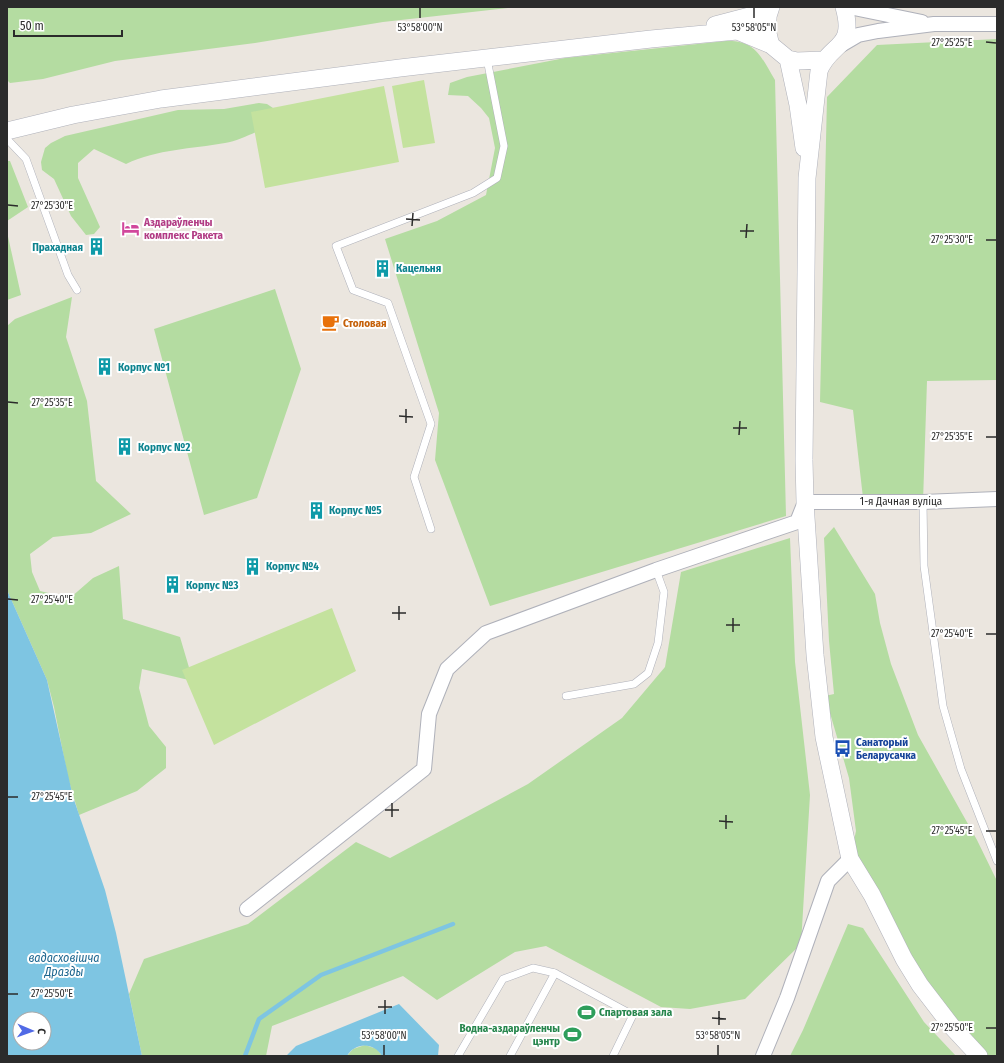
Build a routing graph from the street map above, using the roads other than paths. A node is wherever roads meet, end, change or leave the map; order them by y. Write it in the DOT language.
graph roads {
  1 [pos="767,7"];
  2 [pos="771,7"];
  3 [pos="844,7"];
  4 [pos="850,7"];
  5 [pos="934,24"];
  6 [pos="997,24"];
  7 [pos="651,39"];
  8 [pos="771,45"];
  9 [pos="841,45"];
  10 [pos="487,59"];
  11 [pos="788,59"];
  12 [pos="823,60"];
  13 [pos="7,131"];
  14 [pos="7,139"];
  15 [pos="808,178"];
  16 [pos="77,290"];
  17 [pos="997,499"];
  18 [pos="805,502"];
  19 [pos="923,502"];
  20 [pos="431,529"];
  21 [pos="656,570"];
  22 [pos="566,696"];
  23 [pos="850,859"];
  24 [pos="997,861"];
  25 [pos="248,909"];
  26 [pos="555,973"];
  27 [pos="458,1056"];
  28 [pos="510,1056"];
  29 [pos="613,1056"];
  30 [pos="763,1056"];
  31 [pos="979,1056"];
  1 -- 7 [label="street"];
  2 -- 8 [label="street"];
  3 -- 9 [label="street"];
  4 -- 5 [label="street"];
  5 -- 6 [label="street"];
  5 -- 9 [label="street"];
  7 -- 8 [label="street"];
  7 -- 10 [label="street"];
  8 -- 11 [label="street"];
  9 -- 12 [label="street"];
  10 -- 13 [label="street"];
  10 -- 20 [label="lane"];
  11 -- 12 [label="street"];
  11 -- 15 [label="street"];
  12 -- 15 [label="street"];
  14 -- 16 [label="lane"];
  15 -- 18 [label="street"];
  17 -- 19 [label="street, 1-я Дачная вуліца"];
  18 -- 19 [label="street, 1-я Дачная вуліца"];
  18 -- 21 [label="street"];
  18 -- 23 [label="street"];
  19 -- 24 [label="lane"];
  21 -- 22 [label="lane"];
  21 -- 25 [label="street"];
  23 -- 30 [label="street"];
  23 -- 31 [label="street"];
  26 -- 27 [label="lane"];
  26 -- 28 [label="lane"];
  26 -- 29 [label="lane"];
}
